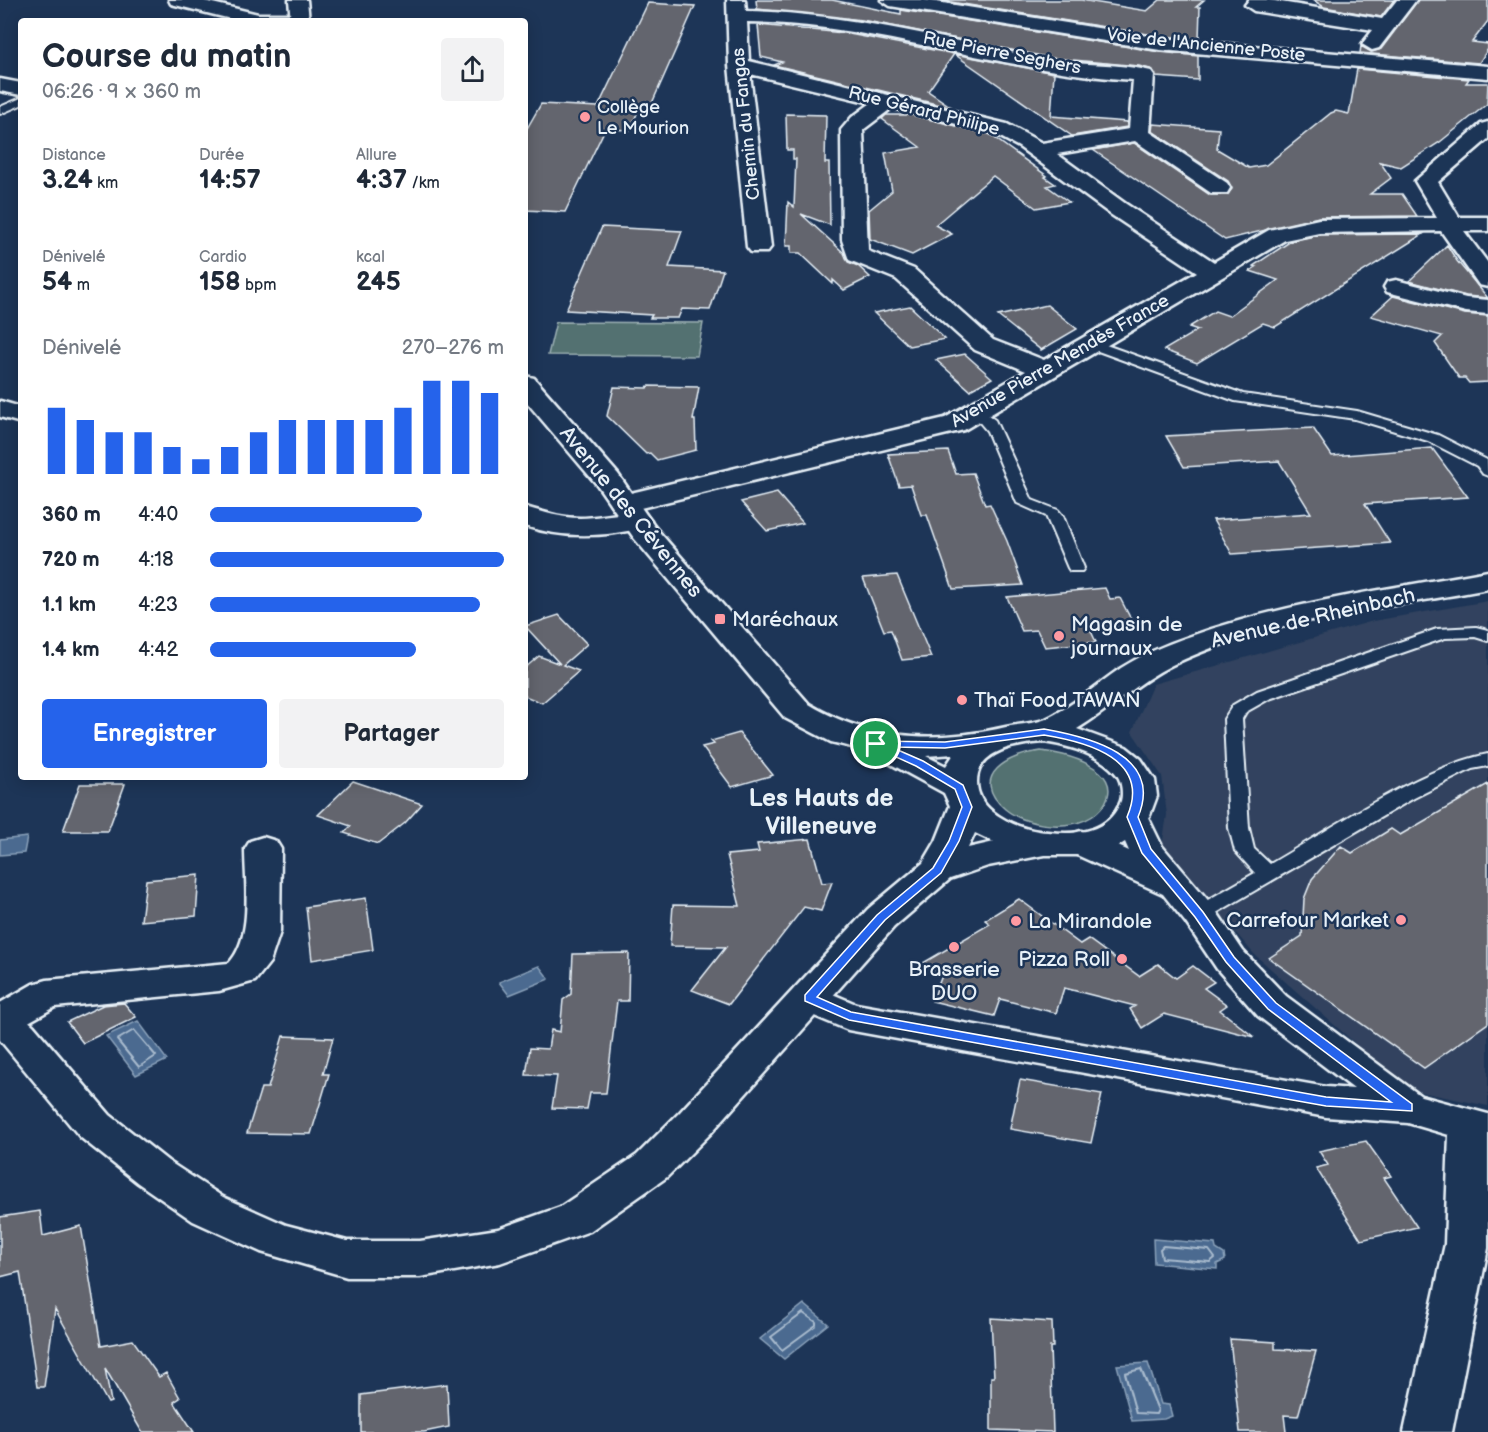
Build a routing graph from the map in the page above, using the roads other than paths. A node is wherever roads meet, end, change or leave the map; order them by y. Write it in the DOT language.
graph roads {
  1 [pos="178,0"];
  2 [pos="298,0"];
  3 [pos="890,0"];
  4 [pos="1260,0"];
  5 [pos="1407,0"];
  6 [pos="1026,4"];
  7 [pos="736,8"];
  8 [pos="250,18"];
  9 [pos="300,18"];
  10 [pos="1003,18"];
  11 [pos="1387,26"];
  12 [pos="1360,60"];
  13 [pos="739,65"];
  14 [pos="1488,72"];
  15 [pos="0,85"];
  16 [pos="18,88"];
  17 [pos="888,101"];
  18 [pos="18,102"];
  19 [pos="0,111"];
  20 [pos="1488,128"];
  21 [pos="1139,134"];
  22 [pos="1039,150"];
  23 [pos="1219,188"];
  24 [pos="1488,224"];
  25 [pos="1448,225"];
  26 [pos="759,247"];
  27 [pos="1213,272"];
  28 [pos="1488,280"];
  29 [pos="1396,287"];
  30 [pos="1488,307"];
  31 [pos="1092,344"];
  32 [pos="1046,370"];
  33 [pos="528,387"];
  34 [pos="0,409"];
  35 [pos="976,411"];
  36 [pos="18,414"];
  37 [pos="1488,471"];
  38 [pos="630,512"];
  39 [pos="528,517"];
  40 [pos="1076,568"];
  41 [pos="1488,580"];
  42 [pos="1488,636"];
  43 [pos="1114,689"];
  44 [pos="1044,732"];
  45 [pos="996,740"];
  46 [pos="876,744"];
  47 [pos="1114,754"];
  48 [pos="1488,760"];
  49 [pos="963,797"];
  50 [pos="1132,817"];
  51 [pos="1081,843"];
  52 [pos="1042,844"];
  53 [pos="263,849"];
  54 [pos="937,870"];
  55 [pos="1267,873"];
  56 [pos="1187,901"];
  57 [pos="809,998"];
  58 [pos="1,1019"];
  59 [pos="1407,1108"];
  60 [pos="1479,1128"];
  61 [pos="1428,1432"];
  1 -- 8 [label="street"];
  2 -- 9 [label="street"];
  3 -- 10 [label="street, Voie de l'Ancienne Poste"];
  4 -- 11 [label="street"];
  5 -- 11 [label="street"];
  6 -- 10 [label="street"];
  7 -- 13 [label="street, Chemin du Fangas"];
  7 -- 21 [label="street, Rue Pierre Seghers"];
  10 -- 12 [label="street, Voie de l'Ancienne Poste"];
  11 -- 12 [label="street"];
  12 -- 14 [label="street, Voie de l'Ancienne Poste"];
  13 -- 17 [label="street, Rue Gérard Philipe"];
  13 -- 26 [label="street, Chemin du Fangas"];
  15 -- 16 [label="street"];
  17 -- 22 [label="street, Rue Gérard Philipe"];
  17 -- 32 [label="street"];
  18 -- 19 [label="lane"];
  20 -- 25 [label="street"];
  21 -- 22 [label="street"];
  21 -- 23 [label="street"];
  22 -- 27 [label="street, Rue Gérard Philipe"];
  24 -- 25 [label="street, Avenue Pierre Mendès France"];
  25 -- 27 [label="street, Avenue Pierre Mendès France"];
  25 -- 28 [label="street"];
  27 -- 31 [label="street, Avenue Pierre Mendès France"];
  29 -- 30 [label="street"];
  31 -- 32 [label="street, Avenue Pierre Mendès France"];
  31 -- 37 [label="lane"];
  32 -- 35 [label="street, Avenue Pierre Mendès France"];
  33 -- 38 [label="street, Avenue des Cévennes"];
  34 -- 36 [label="street"];
  35 -- 38 [label="street, Avenue Pierre Mendès France"];
  35 -- 40 [label="lane"];
  38 -- 39 [label="street, Avenue Pierre Mendès France"];
  38 -- 46 [label="street, Avenue des Cévennes"];
  41 -- 43 [label="street, Avenue de Rheinbach"];
  42 -- 55 [label="lane"];
  43 -- 44 [label="street, Avenue de Rheinbach"];
  43 -- 47 [label="street"];
  44 -- 45 [label="street"];
  44 -- 47 [label="street"];
  45 -- 46 [label="street, Avenue des Cévennes"];
  45 -- 49 [label="street"];
  46 -- 49 [label="street, Avenue des Cévennes"];
  47 -- 50 [label="street"];
  48 -- 55 [label="lane"];
  49 -- 52 [label="street"];
  49 -- 54 [label="street"];
  50 -- 51 [label="street"];
  50 -- 56 [label="street"];
  51 -- 52 [label="street"];
  51 -- 56 [label="street"];
  52 -- 54 [label="street"];
  53 -- 58 [label="street"];
  54 -- 57 [label="street"];
  55 -- 56 [label="lane"];
  56 -- 59 [label="street"];
  57 -- 58 [label="street"];
  57 -- 59 [label="street"];
  59 -- 60 [label="street"];
  60 -- 61 [label="street"];
}
